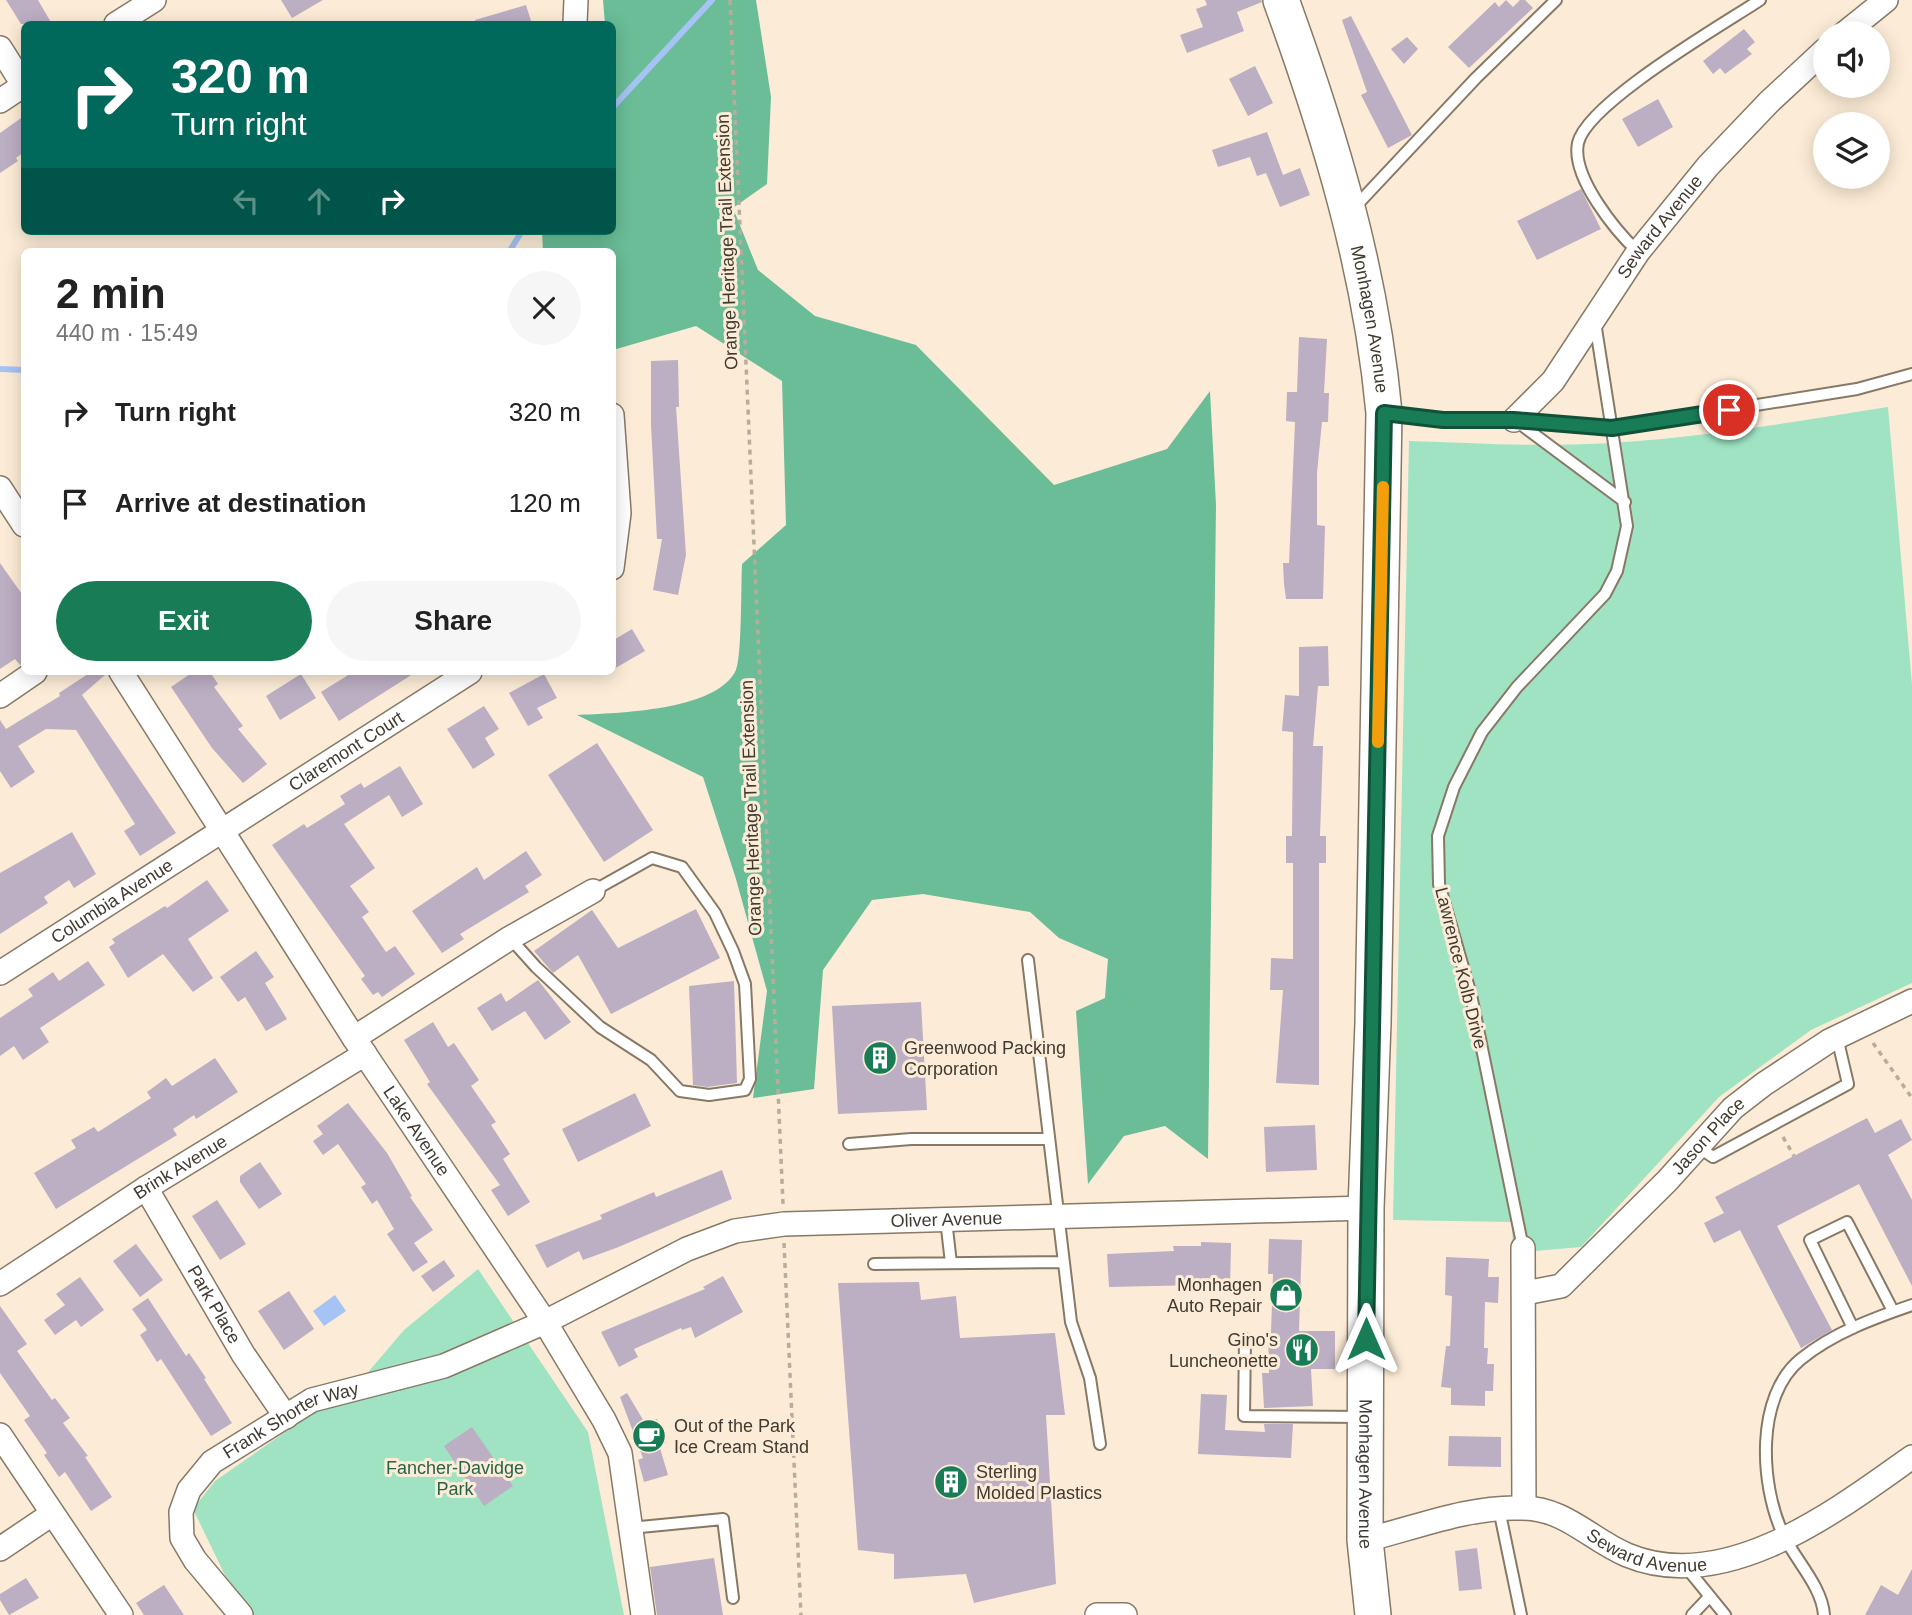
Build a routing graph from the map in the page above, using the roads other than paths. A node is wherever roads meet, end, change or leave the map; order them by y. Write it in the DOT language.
graph roads {
  1 [pos="154,0"];
  2 [pos="1282,0"];
  3 [pos="1556,0"];
  4 [pos="1760,0"];
  5 [pos="1886,0"];
  6 [pos="121,21"];
  7 [pos="1859,21"];
  8 [pos="0,48"];
  9 [pos="1813,61"];
  10 [pos="21,80"];
  11 [pos="21,87"];
  12 [pos="0,101"];
  13 [pos="1350,212"];
  14 [pos="1638,252"];
  15 [pos="1594,319"];
  16 [pos="1912,374"];
  17 [pos="1384,413"];
  18 [pos="1514,420"];
  19 [pos="1612,428"];
  20 [pos="616,464"];
  21 [pos="0,488"];
  22 [pos="1625,502"];
  23 [pos="21,520"];
  24 [pos="616,540"];
  25 [pos="30,675"];
  26 [pos="123,675"];
  27 [pos="465,675"];
  28 [pos="0,695"];
  29 [pos="222,828"];
  30 [pos="593,891"];
  31 [pos="510,938"];
  32 [pos="1028,960"];
  33 [pos="0,973"];
  34 [pos="1912,1001"];
  35 [pos="1837,1037"];
  36 [pos="360,1046"];
  37 [pos="1048,1139"];
  38 [pos="849,1144"];
  39 [pos="1698,1147"];
  40 [pos="146,1188"];
  41 [pos="1366,1208"];
  42 [pos="1057,1217"];
  43 [pos="946,1220"];
  44 [pos="1523,1248"];
  45 [pos="1063,1262"];
  46 [pos="951,1263"];
  47 [pos="874,1264"];
  48 [pos="0,1283"];
  49 [pos="1525,1293"];
  50 [pos="1912,1305"];
  51 [pos="1893,1311"];
  52 [pos="545,1322"];
  53 [pos="1853,1328"];
  54 [pos="1245,1339"];
  55 [pos="286,1417"];
  56 [pos="1365,1417"];
  57 [pos="0,1435"];
  58 [pos="1100,1444"];
  59 [pos="1912,1457"];
  60 [pos="1524,1507"];
  61 [pos="1499,1509"];
  62 [pos="52,1514"];
  63 [pos="631,1528"];
  64 [pos="1785,1538"];
  65 [pos="1365,1540"];
  66 [pos="0,1549"];
  67 [pos="1684,1564"];
  68 [pos="1709,1597"];
  69 [pos="733,1598"];
  70 [pos="121,1615"];
  71 [pos="241,1615"];
  72 [pos="643,1615"];
  73 [pos="1097,1615"];
  74 [pos="1125,1615"];
  75 [pos="1373,1615"];
  76 [pos="1521,1615"];
  77 [pos="1692,1615"];
  78 [pos="1725,1615"];
  79 [pos="1824,1615"];
  1 -- 6 [label="street"];
  2 -- 13 [label="main road, Monhagen Avenue"];
  3 -- 13 [label="lane"];
  4 -- 14 [label="lane"];
  5 -- 7 [label="street"];
  8 -- 10 [label="street"];
  9 -- 14 [label="street, Seward Avenue"];
  11 -- 12 [label="street"];
  13 -- 17 [label="main road, Monhagen Avenue"];
  14 -- 15 [label="street, Seward Avenue"];
  15 -- 18 [label="street, Seward Avenue"];
  15 -- 19 [label="lane, Lawrence Kolb Drive"];
  16 -- 19 [label="lane"];
  17 -- 18 [label="lane"];
  17 -- 41 [label="main road, Monhagen Avenue"];
  18 -- 19 [label="lane"];
  18 -- 22 [label="lane"];
  19 -- 22 [label="lane, Lawrence Kolb Drive"];
  20 -- 24 [label="street"];
  21 -- 23 [label="street"];
  22 -- 44 [label="lane, Lawrence Kolb Drive"];
  25 -- 28 [label="street"];
  26 -- 29 [label="street, Lake Avenue"];
  27 -- 29 [label="street, Claremont Court"];
  29 -- 33 [label="street, Columbia Avenue"];
  29 -- 36 [label="street, Lake Avenue"];
  30 -- 31 [label="street, Brink Avenue"];
  30 -- 31 [label="lane, Brink Avenue"];
  31 -- 36 [label="street, Brink Avenue"];
  32 -- 37 [label="lane"];
  34 -- 35 [label="street, Jason Place"];
  35 -- 39 [label="street, Jason Place"];
  35 -- 39 [label="lane"];
  36 -- 40 [label="street, Brink Avenue"];
  36 -- 52 [label="street, Lake Avenue"];
  37 -- 38 [label="lane"];
  37 -- 42 [label="lane"];
  39 -- 49 [label="street, Jason Place"];
  40 -- 48 [label="street, Brink Avenue"];
  40 -- 55 [label="street, Park Place"];
  41 -- 42 [label="street, Oliver Avenue"];
  41 -- 56 [label="main road, Monhagen Avenue"];
  42 -- 43 [label="street, Oliver Avenue"];
  42 -- 45 [label="lane"];
  43 -- 46 [label="lane"];
  43 -- 52 [label="street, Oliver Avenue"];
  44 -- 49 [label="street, Lawrence Kolb Drive"];
  45 -- 46 [label="lane"];
  45 -- 58 [label="lane"];
  46 -- 47 [label="lane"];
  49 -- 60 [label="street, Lawrence Kolb Drive"];
  50 -- 51 [label="lane"];
  51 -- 53 [label="lane"];
  51 -- 53 [label="lane"];
  52 -- 55 [label="street, Frank Shorter Way"];
  52 -- 63 [label="street, Lake Avenue"];
  53 -- 64 [label="lane"];
  54 -- 56 [label="lane"];
  55 -- 71 [label="street, Frank Shorter Way"];
  56 -- 65 [label="main road, Monhagen Avenue"];
  57 -- 62 [label="street"];
  59 -- 64 [label="street, Seward Avenue"];
  60 -- 61 [label="street, Seward Avenue"];
  60 -- 67 [label="street, Seward Avenue"];
  61 -- 65 [label="street, Seward Avenue"];
  61 -- 76 [label="lane"];
  62 -- 66 [label="street"];
  62 -- 70 [label="street"];
  63 -- 69 [label="lane"];
  63 -- 72 [label="street, Lake Avenue"];
  64 -- 67 [label="street, Seward Avenue"];
  64 -- 79 [label="lane"];
  65 -- 75 [label="main road, Monhagen Avenue"];
  67 -- 68 [label="lane"];
  68 -- 77 [label="lane"];
  68 -- 78 [label="lane"];
  73 -- 74 [label="street"];
}
